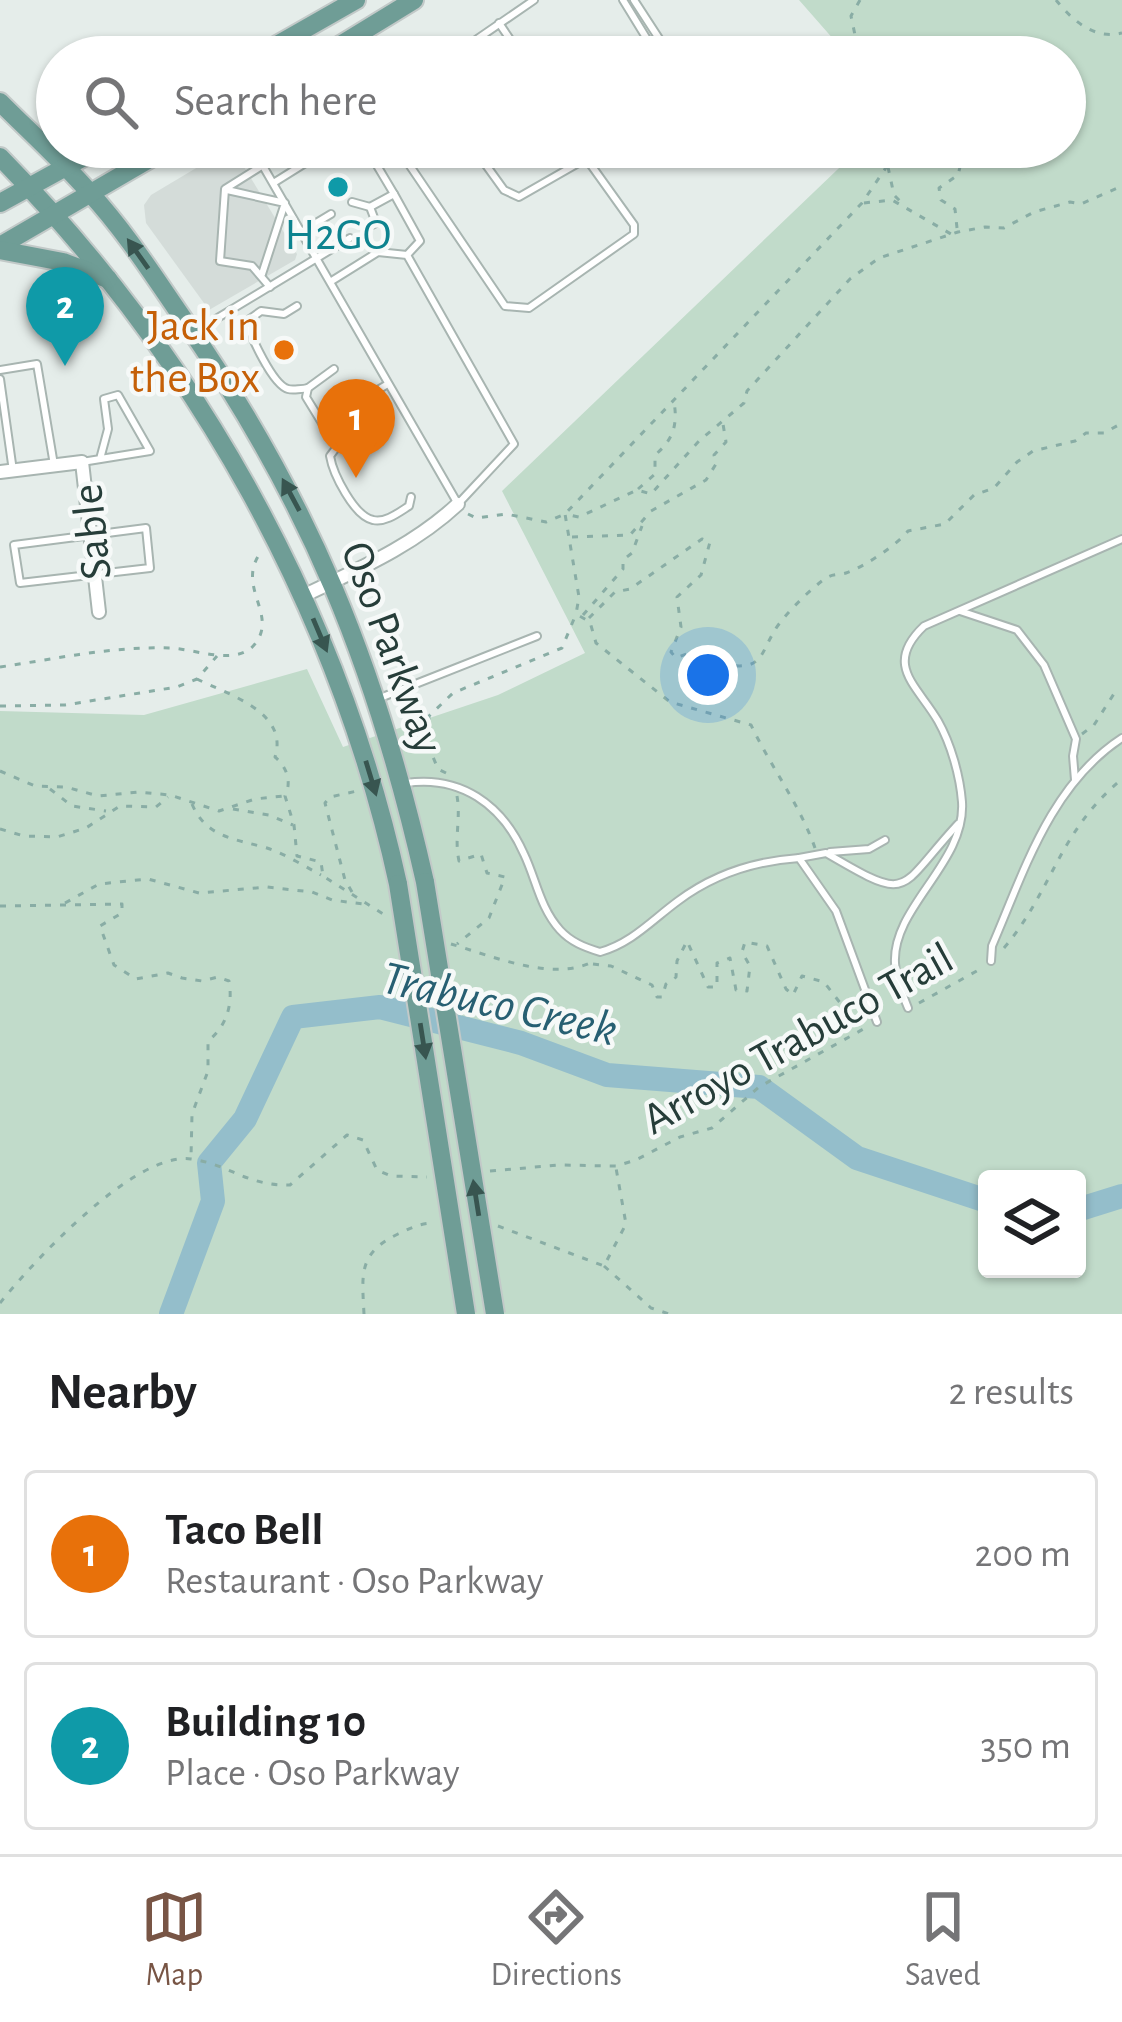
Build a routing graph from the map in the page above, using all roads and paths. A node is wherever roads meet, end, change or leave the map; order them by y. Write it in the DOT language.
graph roads {
  1 [pos="356,0"];
  2 [pos="414,0"];
  3 [pos="534,0"];
  4 [pos="623,0"];
  5 [pos="634,0"];
  6 [pos="860,0"];
  7 [pos="1056,0"];
  8 [pos="322,20"];
  9 [pos="499,23"];
  10 [pos="1122,32"];
  11 [pos="293,36"];
  12 [pos="332,36"];
  13 [pos="356,36"];
  14 [pos="481,36"];
  15 [pos="508,36"];
  16 [pos="645,36"];
  17 [pos="657,36"];
  18 [pos="856,36"];
  19 [pos="0,102"];
  20 [pos="36,137"];
  21 [pos="0,157"];
  22 [pos="68,168"];
  23 [pos="134,168"];
  24 [pos="261,168"];
  25 [pos="265,168"];
  26 [pos="298,168"];
  27 [pos="379,168"];
  28 [pos="411,168"];
  29 [pos="488,168"];
  30 [pos="570,168"];
  31 [pos="594,168"];
  32 [pos="886,168"];
  33 [pos="889,168"];
  34 [pos="960,168"];
  35 [pos="274,183"];
  36 [pos="1122,186"];
  37 [pos="29,187"];
  38 [pos="225,189"];
  39 [pos="91,193"];
  40 [pos="394,194"];
  41 [pos="285,202"];
  42 [pos="352,202"];
  43 [pos="0,203"];
  44 [pos="862,203"];
  45 [pos="902,204"];
  46 [pos="370,207"];
  47 [pos="54,212"];
  48 [pos="332,214"];
  49 [pos="372,225"];
  50 [pos="301,232"];
  51 [pos="954,233"];
  52 [pos="350,238"];
  53 [pos="0,248"];
  54 [pos="407,255"];
  55 [pos="317,259"];
  56 [pos="262,274"];
  57 [pos="108,279"];
  58 [pos="330,282"];
  59 [pos="270,287"];
  60 [pos="297,306"];
  61 [pos="193,333"];
  62 [pos="334,369"];
  63 [pos="0,375"];
  64 [pos="389,383"];
  65 [pos="308,388"];
  66 [pos="674,402"];
  67 [pos="355,403"];
  68 [pos="362,416"];
  69 [pos="1122,423"];
  70 [pos="723,424"];
  71 [pos="369,428"];
  72 [pos="100,459"];
  73 [pos="82,462"];
  74 [pos="54,465"];
  75 [pos="6,471"];
  76 [pos="637,490"];
  77 [pos="410,497"];
  78 [pos="456,506"];
  79 [pos="565,514"];
  80 [pos="642,521"];
  81 [pos="90,535"];
  82 [pos="570,537"];
  83 [pos="1122,539"];
  84 [pos="279,542"];
  85 [pos="94,574"];
  86 [pos="333,581"];
  87 [pos="304,596"];
  88 [pos="960,610"];
  89 [pos="99,613"];
  90 [pos="582,617"];
  91 [pos="537,636"];
  92 [pos="218,653"];
  93 [pos="0,667"];
  94 [pos="197,680"];
  95 [pos="1117,689"];
  96 [pos="377,699"];
  97 [pos="0,706"];
  98 [pos="1122,738"];
  99 [pos="1076,739"];
  100 [pos="0,771"];
  101 [pos="1122,778"];
  102 [pos="1076,780"];
  103 [pos="403,784"];
  104 [pos="47,786"];
  105 [pos="454,786"];
  106 [pos="374,787"];
  107 [pos="170,795"];
  108 [pos="285,796"];
  109 [pos="189,800"];
  110 [pos="232,808"];
  111 [pos="108,811"];
  112 [pos="960,821"];
  113 [pos="294,825"];
  114 [pos="0,829"];
  115 [pos="885,840"];
  116 [pos="822,854"];
  117 [pos="800,858"];
  118 [pos="323,876"];
  119 [pos="353,893"];
  120 [pos="63,904"];
  121 [pos="369,905"];
  122 [pos="0,906"];
  123 [pos="400,923"];
  124 [pos="438,940"];
  125 [pos="456,945"];
  126 [pos="600,952"];
  127 [pos="991,961"];
  128 [pos="592,963"];
  129 [pos="860,994"];
  130 [pos="908,1008"];
  131 [pos="877,1022"];
  132 [pos="191,1159"];
  133 [pos="616,1166"];
  134 [pos="479,1172"];
  135 [pos="436,1176"];
  136 [pos="442,1224"];
  137 [pos="484,1226"];
  138 [pos="604,1266"];
  139 [pos="0,1303"];
  140 [pos="364,1314"];
  141 [pos="466,1314"];
  142 [pos="495,1314"];
  143 [pos="669,1314"];
  1 -- 8 [label="main road"];
  2 -- 13 [label="main road"];
  3 -- 9 [label="lane"];
  4 -- 16 [label="lane"];
  5 -- 17 [label="lane"];
  6 -- 18 [label="path"];
  7 -- 10 [label="path"];
  8 -- 11 [label="main road"];
  8 -- 12 [label="main road"];
  9 -- 14 [label="lane"];
  9 -- 15 [label="lane"];
  19 -- 20 [label="main road, Oso Parkway"];
  21 -- 37 [label="main road, Oso Parkway"];
  22 -- 37 [label="main road"];
  22 -- 39 [label="main road, Oso Parkway"];
  23 -- 39 [label="main road"];
  24 -- 38 [label="lane"];
  25 -- 35 [label="lane"];
  26 -- 35 [label="lane"];
  27 -- 40 [label="lane"];
  28 -- 31 [label="lane"];
  29 -- 30 [label="lane"];
  32 -- 44 [label="path"];
  33 -- 45 [label="path"];
  34 -- 51 [label="path"];
  35 -- 41 [label="lane"];
  36 -- 51 [label="path"];
  37 -- 43 [label="main road"];
  37 -- 47 [label="main road, Oso Parkway"];
  38 -- 41 [label="lane"];
  38 -- 56 [label="lane"];
  39 -- 47 [label="main road"];
  61 -- 39 [label="main road, Oso Parkway, one-way"];
  40 -- 46 [label="lane"];
  40 -- 54 [label="lane"];
  41 -- 50 [label="lane"];
  41 -- 56 [label="lane"];
  42 -- 46 [label="lane"];
  44 -- 45 [label="path"];
  44 -- 66 [label="path"];
  45 -- 51 [label="path"];
  46 -- 49 [label="lane"];
  47 -- 53 [label="main road"];
  47 -- 57 [label="main road, Oso Parkway"];
  48 -- 50 [label="lane"];
  50 -- 55 [label="lane"];
  51 -- 70 [label="path"];
  52 -- 55 [label="lane"];
  53 -- 57 [label="main road"];
  54 -- 58 [label="lane"];
  54 -- 78 [label="lane"];
  55 -- 58 [label="lane"];
  55 -- 59 [label="lane"];
  56 -- 59 [label="lane"];
  57 -- 84 [label="main road, Oso Parkway"];
  58 -- 64 [label="lane"];
  59 -- 61 [label="lane"];
  60 -- 65 [label="lane"];
  86 -- 61 [label="main road, Oso Parkway, one-way"];
  62 -- 65 [label="lane"];
  63 -- 74 [label="lane"];
  63 -- 75 [label="lane"];
  64 -- 67 [label="lane"];
  64 -- 78 [label="lane"];
  65 -- 68 [label="lane"];
  66 -- 76 [label="path"];
  66 -- 79 [label="path"];
  69 -- 90 [label="path"];
  70 -- 76 [label="path"];
  70 -- 80 [label="path"];
  71 -- 77 [label="lane"];
  72 -- 72 [label="lane"];
  72 -- 73 [label="lane"];
  73 -- 74 [label="street, Sable"];
  73 -- 81 [label="street, Sable"];
  74 -- 75 [label="street, Sable"];
  76 -- 79 [label="path"];
  78 -- 79 [label="path"];
  78 -- 86 [label="street"];
  79 -- 82 [label="path"];
  80 -- 82 [label="path"];
  80 -- 90 [label="path"];
  81 -- 85 [label="street, Sable"];
  81 -- 85 [label="lane"];
  81 -- 85 [label="lane"];
  82 -- 90 [label="path"];
  83 -- 88 [label="lane"];
  84 -- 87 [label="main road, Oso Parkway"];
  84 -- 92 [label="path"];
  85 -- 89 [label="street, Sable"];
  86 -- 87 [label="street"];
  86 -- 96 [label="main road, Oso Parkway"];
  87 -- 106 [label="main road, Oso Parkway, one-way"];
  88 -- 99 [label="lane"];
  88 -- 112 [label="lane"];
  90 -- 105 [label="path"];
  90 -- 116 [label="path"];
  91 -- 96 [label="lane"];
  92 -- 93 [label="path"];
  92 -- 94 [label="path"];
  94 -- 97 [label="path"];
  94 -- 108 [label="path"];
  95 -- 99 [label="path"];
  96 -- 103 [label="main road, Oso Parkway"];
  98 -- 102 [label="lane"];
  99 -- 102 [label="lane"];
  100 -- 104 [label="path"];
  101 -- 127 [label="path, Arroyo Trabuco Trail"];
  102 -- 127 [label="lane"];
  103 -- 105 [label="lane"];
  142 -- 103 [label="main road, Oso Parkway, one-way, bridge"];
  104 -- 107 [label="path"];
  104 -- 111 [label="path"];
  105 -- 125 [label="path"];
  105 -- 126 [label="lane"];
  106 -- 119 [label="path"];
  106 -- 141 [label="main road, Oso Parkway, one-way, bridge"];
  107 -- 109 [label="path"];
  107 -- 111 [label="path"];
  108 -- 110 [label="path"];
  108 -- 113 [label="path"];
  109 -- 110 [label="path"];
  109 -- 118 [label="path"];
  110 -- 113 [label="path"];
  111 -- 114 [label="path"];
  112 -- 116 [label="lane"];
  112 -- 130 [label="lane"];
  113 -- 118 [label="path"];
  115 -- 116 [label="lane"];
  116 -- 117 [label="lane"];
  117 -- 126 [label="lane"];
  117 -- 131 [label="lane"];
  118 -- 119 [label="path"];
  119 -- 121 [label="path"];
  120 -- 121 [label="path"];
  120 -- 122 [label="path"];
  120 -- 132 [label="path"];
  121 -- 123 [label="path"];
  124 -- 125 [label="path"];
  125 -- 128 [label="path"];
  126 -- 128 [label="path"];
  127 -- 130 [label="path, Arroyo Trabuco Trail"];
  128 -- 129 [label="path"];
  131 -- 133 [label="path, Arroyo Trabuco Trail"];
  132 -- 135 [label="path"];
  132 -- 139 [label="path"];
  133 -- 134 [label="path, Arroyo Trabuco Trail"];
  133 -- 138 [label="path"];
  136 -- 140 [label="path"];
  137 -- 138 [label="path"];
  138 -- 143 [label="path"];
}
